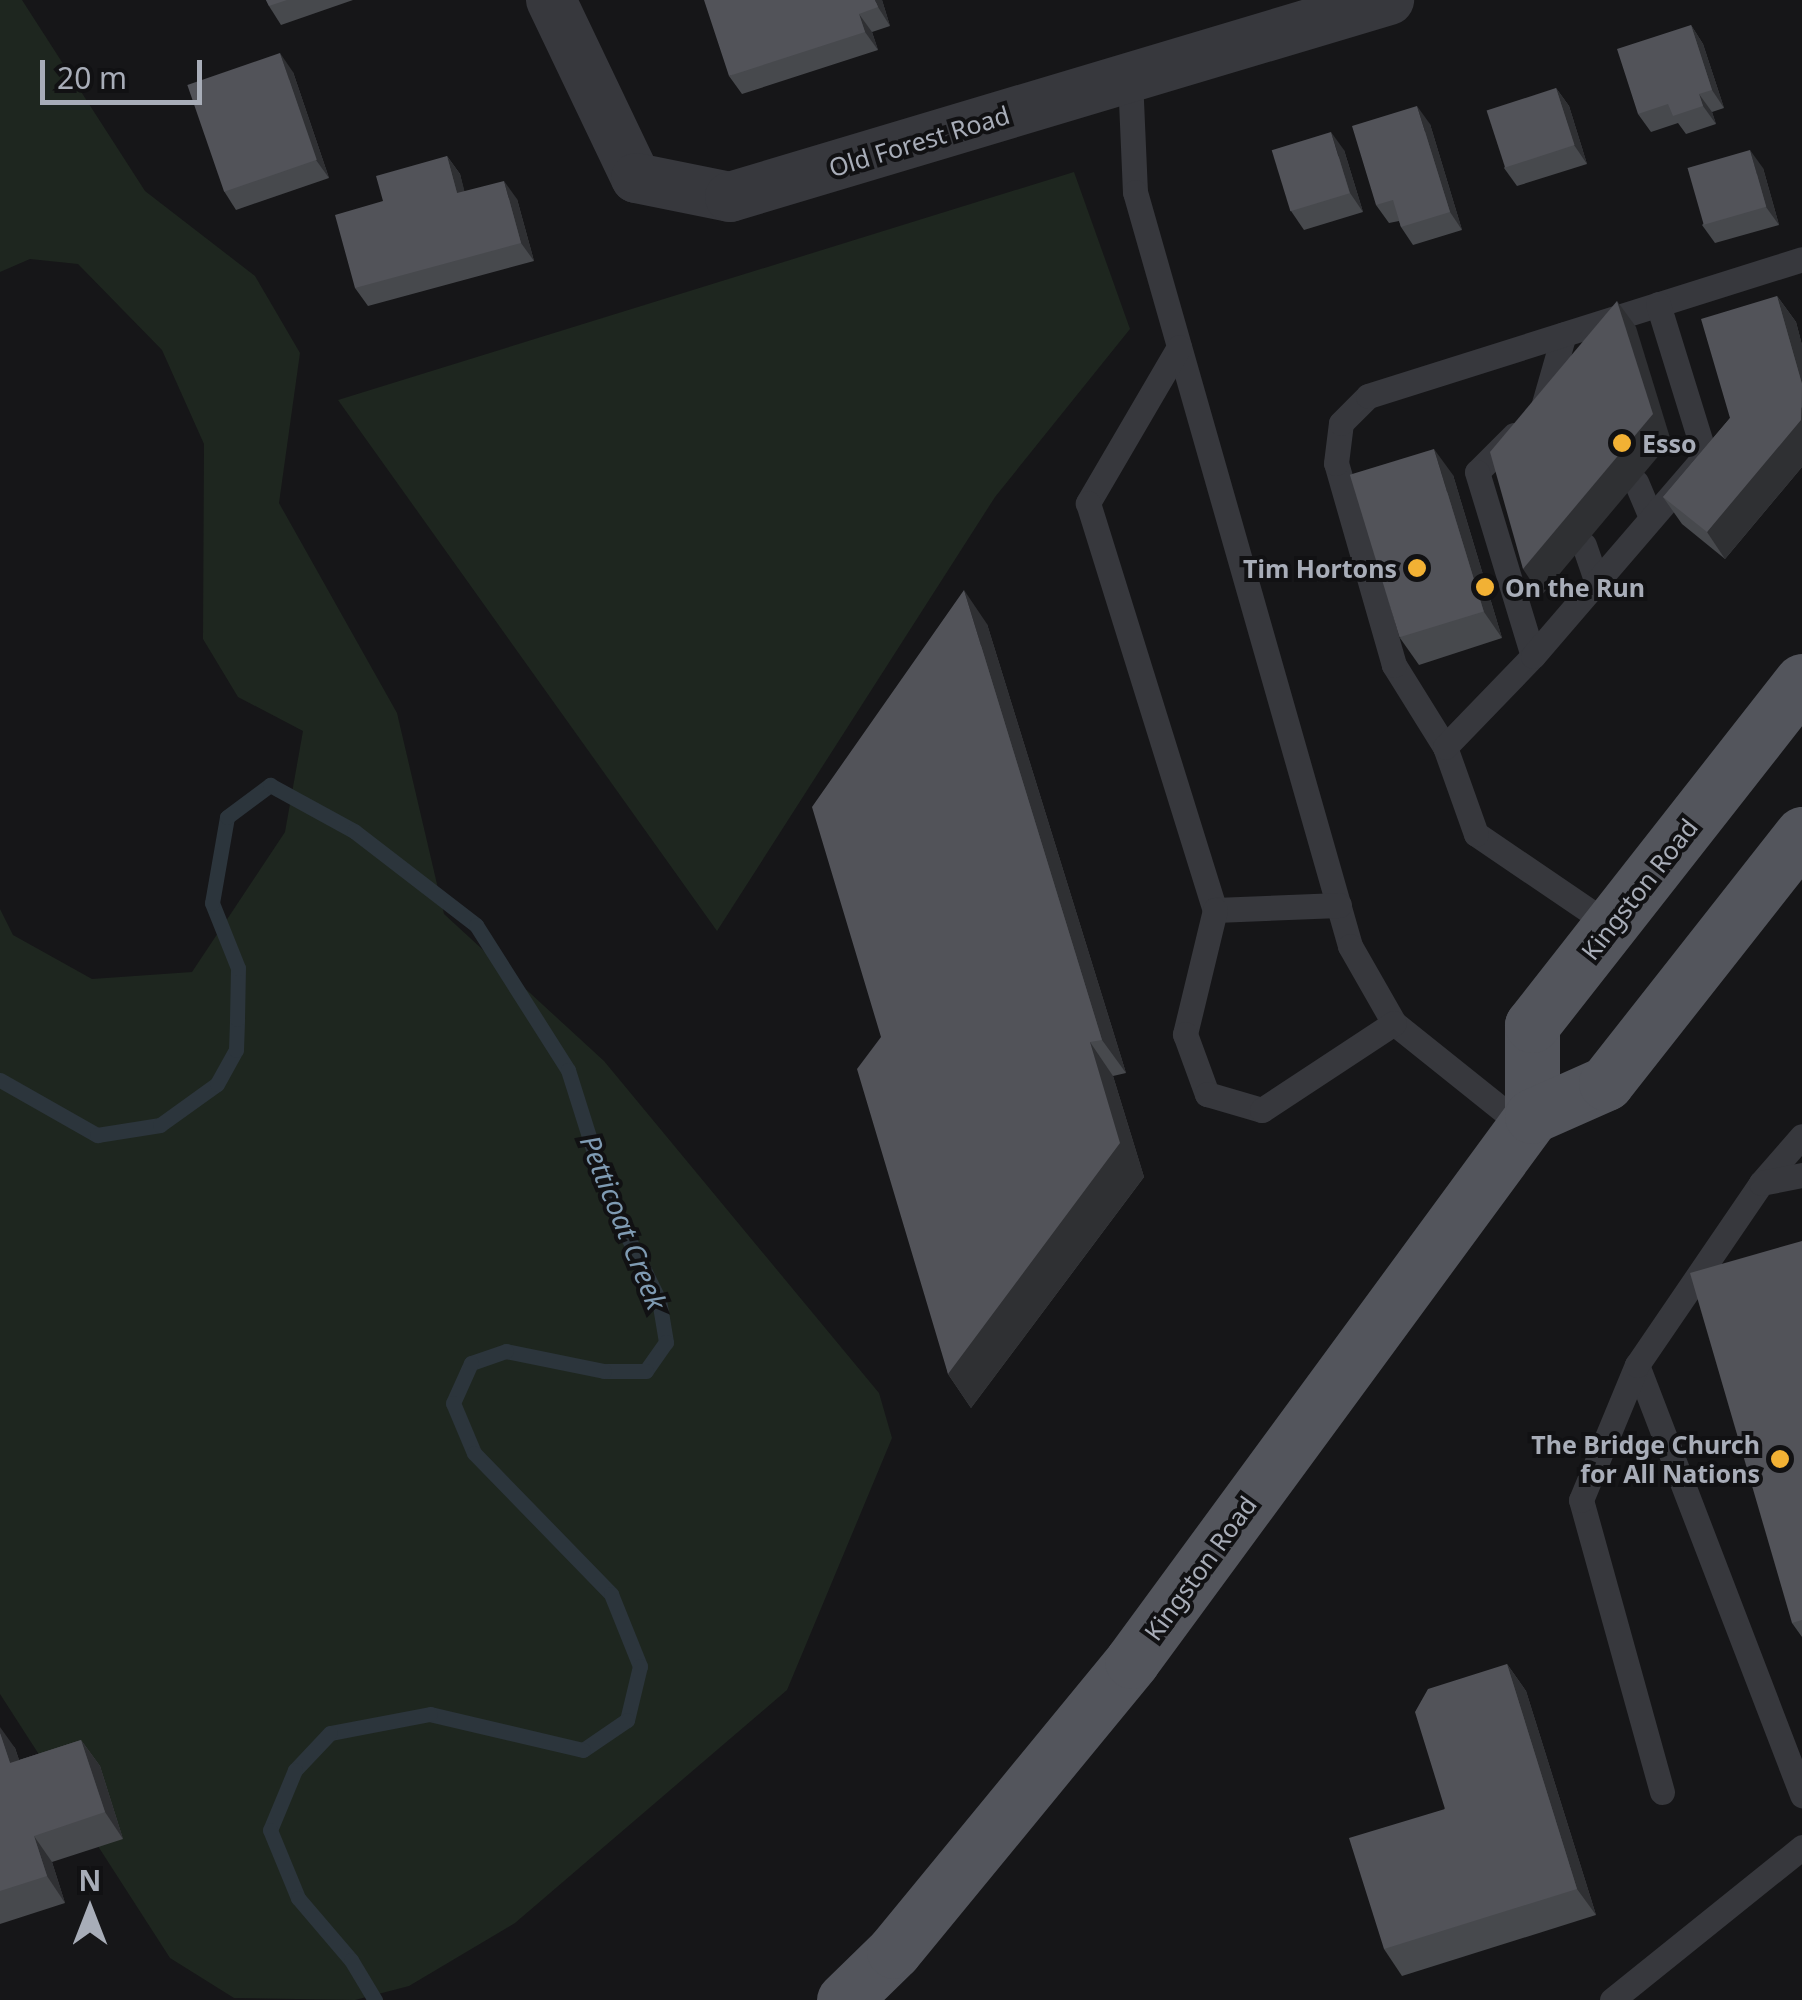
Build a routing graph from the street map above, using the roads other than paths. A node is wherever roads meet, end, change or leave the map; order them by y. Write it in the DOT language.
graph roads {
  1 [pos="551,0"];
  2 [pos="1389,0"];
  3 [pos="1130,78"];
  4 [pos="1802,259"];
  5 [pos="1658,304"];
  6 [pos="1573,331"];
  7 [pos="1179,347"];
  8 [pos="1543,421"];
  9 [pos="1636,482"];
  10 [pos="1650,518"];
  11 [pos="1584,544"];
  12 [pos="1597,582"];
  13 [pos="1533,656"];
  14 [pos="1802,681"];
  15 [pos="1445,747"];
  16 [pos="1802,834"];
  17 [pos="1339,906"];
  18 [pos="1215,910"];
  19 [pos="1610,925"];
  20 [pos="1394,1023"];
  21 [pos="1528,1121"];
  22 [pos="1802,1136"];
  23 [pos="1802,1175"];
  24 [pos="1761,1184"];
  25 [pos="1637,1365"];
  26 [pos="1662,1792"];
  27 [pos="1802,1796"];
  28 [pos="1802,1847"];
  29 [pos="844,2000"];
  30 [pos="1612,2000"];
  1 -- 3 [label="street, Old Forest Road"];
  2 -- 3 [label="street, Old Forest Road"];
  3 -- 7 [label="lane"];
  4 -- 5 [label="lane"];
  5 -- 6 [label="lane"];
  5 -- 10 [label="lane"];
  6 -- 8 [label="lane"];
  6 -- 8 [label="lane"];
  6 -- 15 [label="lane"];
  7 -- 17 [label="lane"];
  7 -- 18 [label="lane"];
  8 -- 13 [label="lane"];
  9 -- 10 [label="lane"];
  10 -- 12 [label="lane"];
  11 -- 12 [label="lane"];
  12 -- 13 [label="lane"];
  13 -- 15 [label="lane"];
  14 -- 19 [label="main road, Kingston Road"];
  15 -- 19 [label="lane"];
  16 -- 21 [label="main road, Kingston Road"];
  17 -- 18 [label="lane"];
  17 -- 20 [label="lane"];
  18 -- 20 [label="lane"];
  19 -- 21 [label="main road, Kingston Road"];
  20 -- 21 [label="lane"];
  21 -- 29 [label="main road, Kingston Road"];
  22 -- 24 [label="lane"];
  23 -- 24 [label="lane"];
  24 -- 25 [label="lane"];
  25 -- 26 [label="lane"];
  25 -- 27 [label="lane"];
  28 -- 30 [label="lane"];
}
